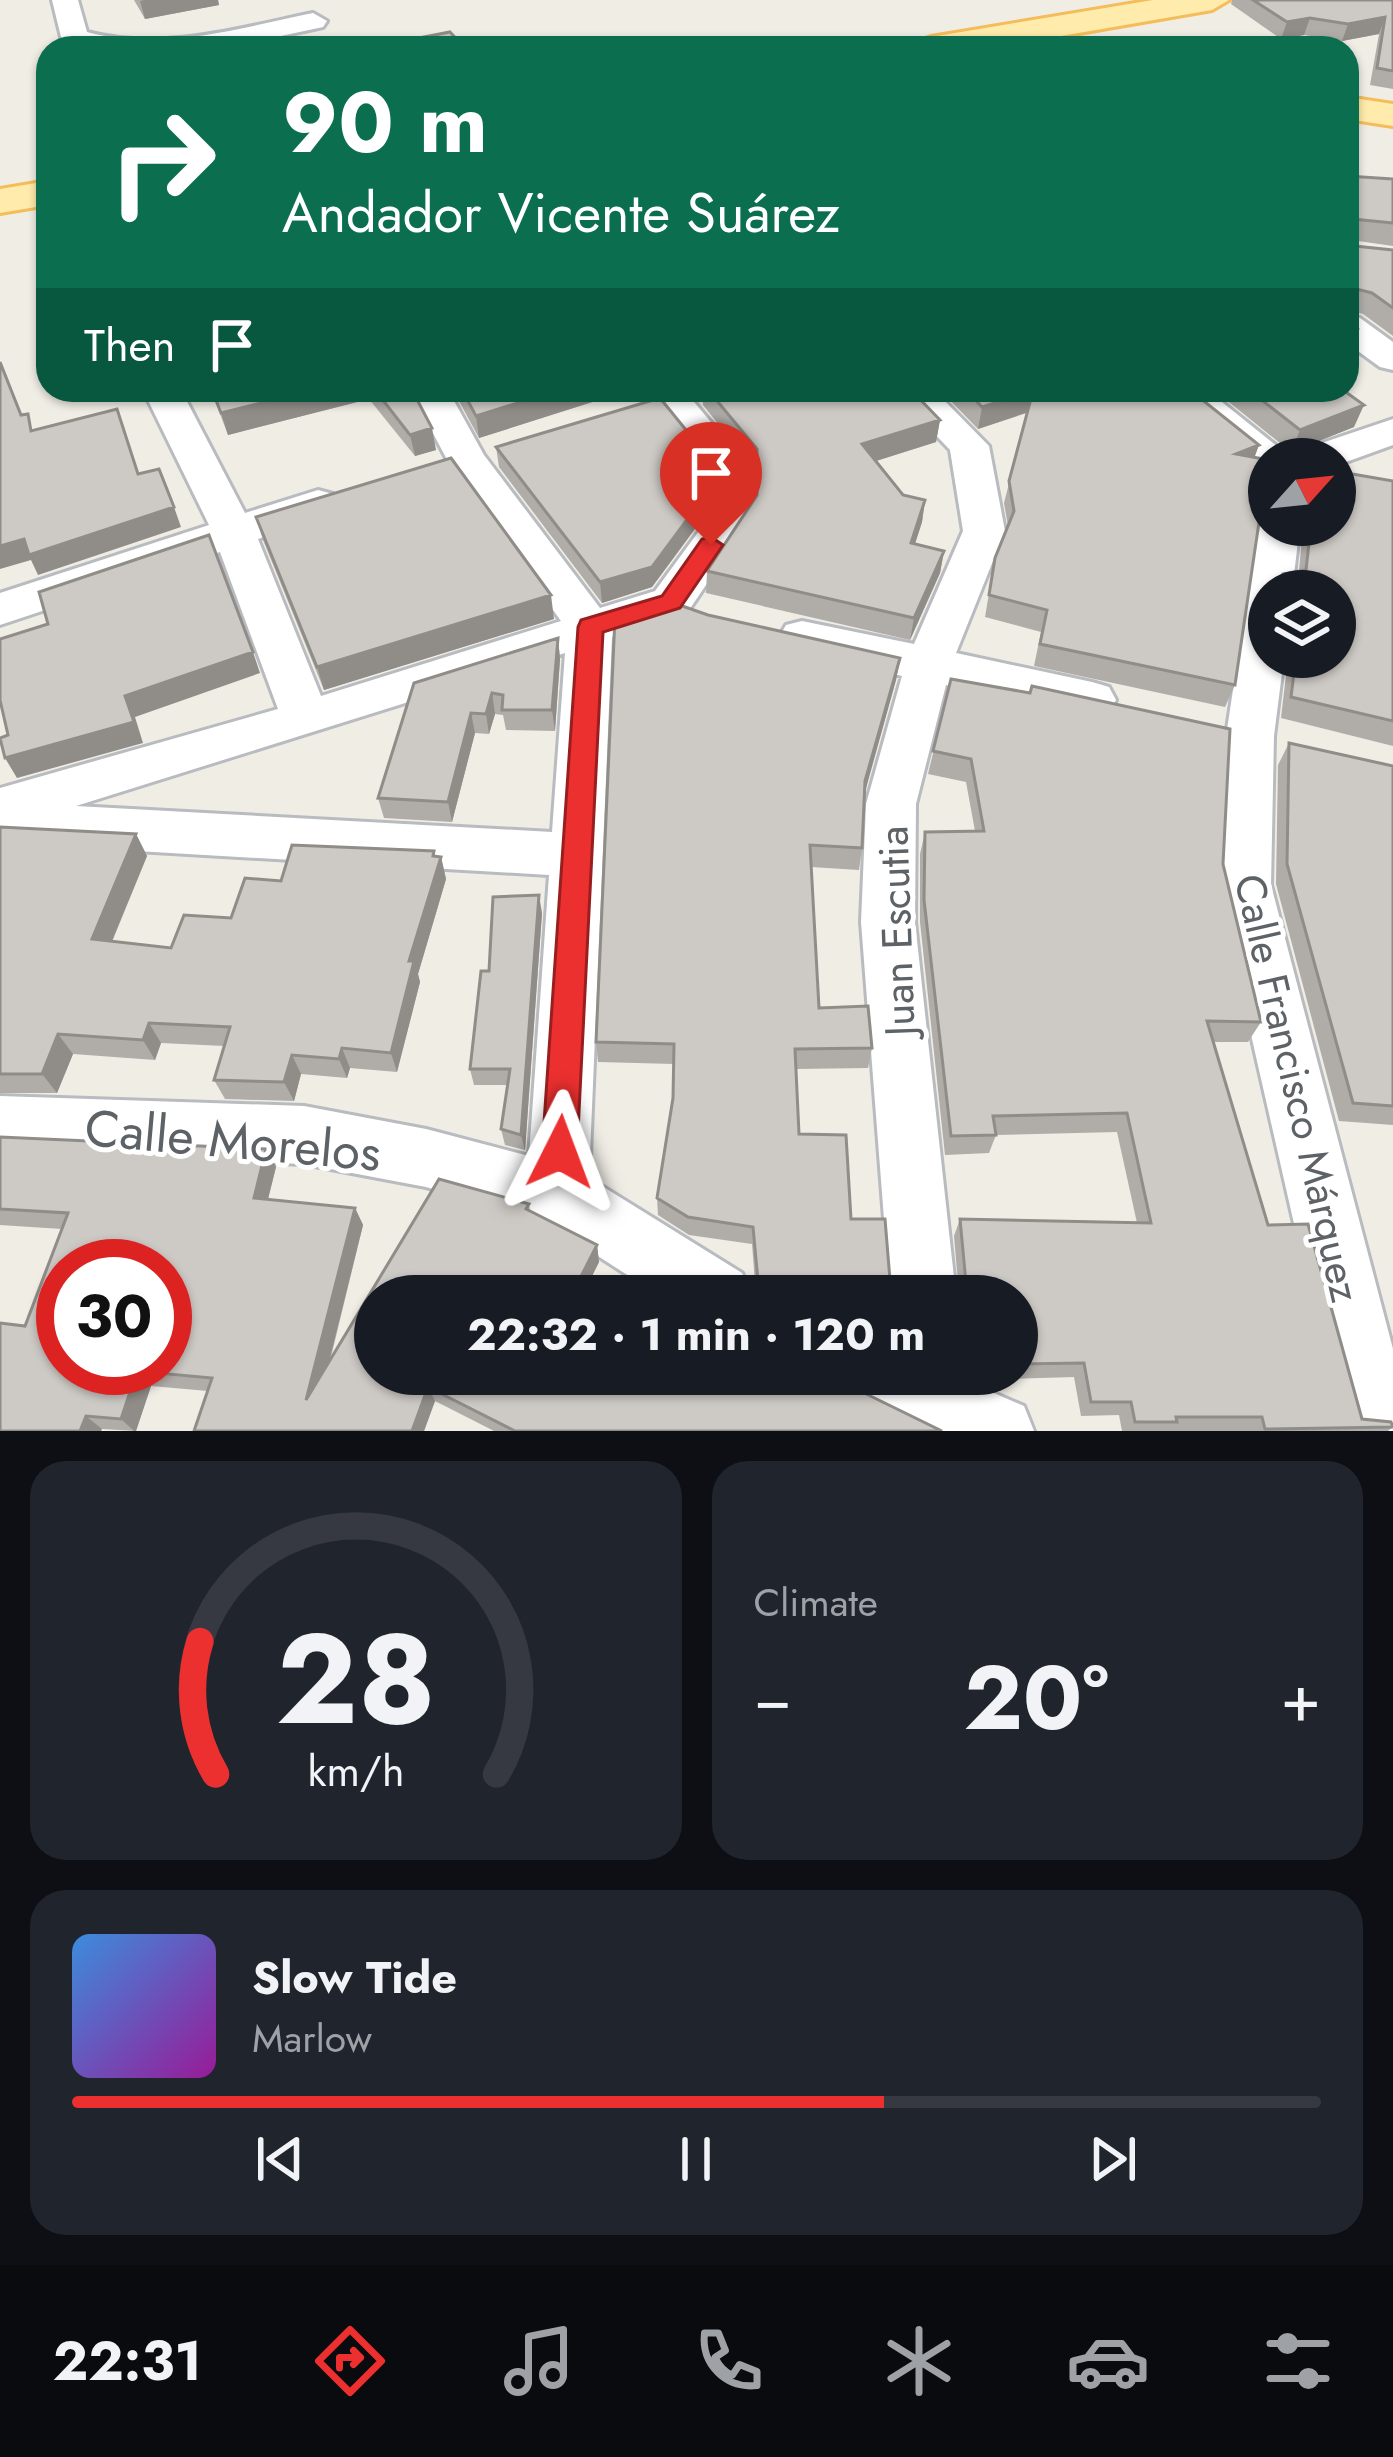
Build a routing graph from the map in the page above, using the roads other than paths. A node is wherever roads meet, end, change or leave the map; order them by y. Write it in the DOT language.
graph roads {
  1 [pos="64,0"];
  2 [pos="1212,0"];
  3 [pos="318,10"];
  4 [pos="1150,10"];
  5 [pos="74,36"];
  6 [pos="230,36"];
  7 [pos="1000,36"];
  8 [pos="1134,36"];
  9 [pos="1359,110"];
  10 [pos="1393,115"];
  11 [pos="36,195"];
  12 [pos="0,201"];
  13 [pos="1359,335"];
  14 [pos="1393,359"];
  15 [pos="168,402"];
  16 [pos="436,402"];
  17 [pos="651,402"];
  18 [pos="682,402"];
  19 [pos="924,402"];
  20 [pos="1198,402"];
  21 [pos="624,412"];
  22 [pos="1393,431"];
  23 [pos="1248,440"];
  24 [pos="1356,444"];
  25 [pos="360,492"];
  26 [pos="233,530"];
  27 [pos="0,609"];
  28 [pos="711,616"];
  29 [pos="590,627"];
  30 [pos="928,663"];
  31 [pos="1256,678"];
  32 [pos="1135,710"];
  33 [pos="306,719"];
  34 [pos="0,808"];
  35 [pos="0,822"];
  36 [pos="577,855"];
  37 [pos="0,1124"];
  38 [pos="557,1194"];
  39 [pos="686,1275"];
  40 [pos="921,1275"];
  41 [pos="934,1395"];
  42 [pos="999,1431"];
  43 [pos="1384,1431"];
  1 -- 5 [label="street"];
  2 -- 4 [label="main road"];
  3 -- 6 [label="street"];
  4 -- 7 [label="main road"];
  4 -- 8 [label="main road"];
  9 -- 10 [label="main road"];
  11 -- 12 [label="main road"];
  13 -- 14 [label="street"];
  15 -- 26 [label="street"];
  16 -- 29 [label="street"];
  17 -- 21 [label="street"];
  18 -- 28 [label="street"];
  19 -- 30 [label="street, Juan Escutia"];
  20 -- 23 [label="street"];
  22 -- 24 [label="street"];
  25 -- 26 [label="street"];
  26 -- 27 [label="street"];
  26 -- 33 [label="street"];
  28 -- 29 [label="street"];
  28 -- 30 [label="street"];
  29 -- 33 [label="street"];
  29 -- 36 [label="street"];
  30 -- 32 [label="street"];
  30 -- 40 [label="street, Juan Escutia"];
  31 -- 43 [label="street, Calle Francisco Márquez"];
  33 -- 34 [label="street"];
  35 -- 36 [label="street"];
  36 -- 38 [label="street"];
  37 -- 38 [label="street, Calle Morelos"];
  38 -- 39 [label="street, Calle Morelos"];
  41 -- 42 [label="street"];
}
